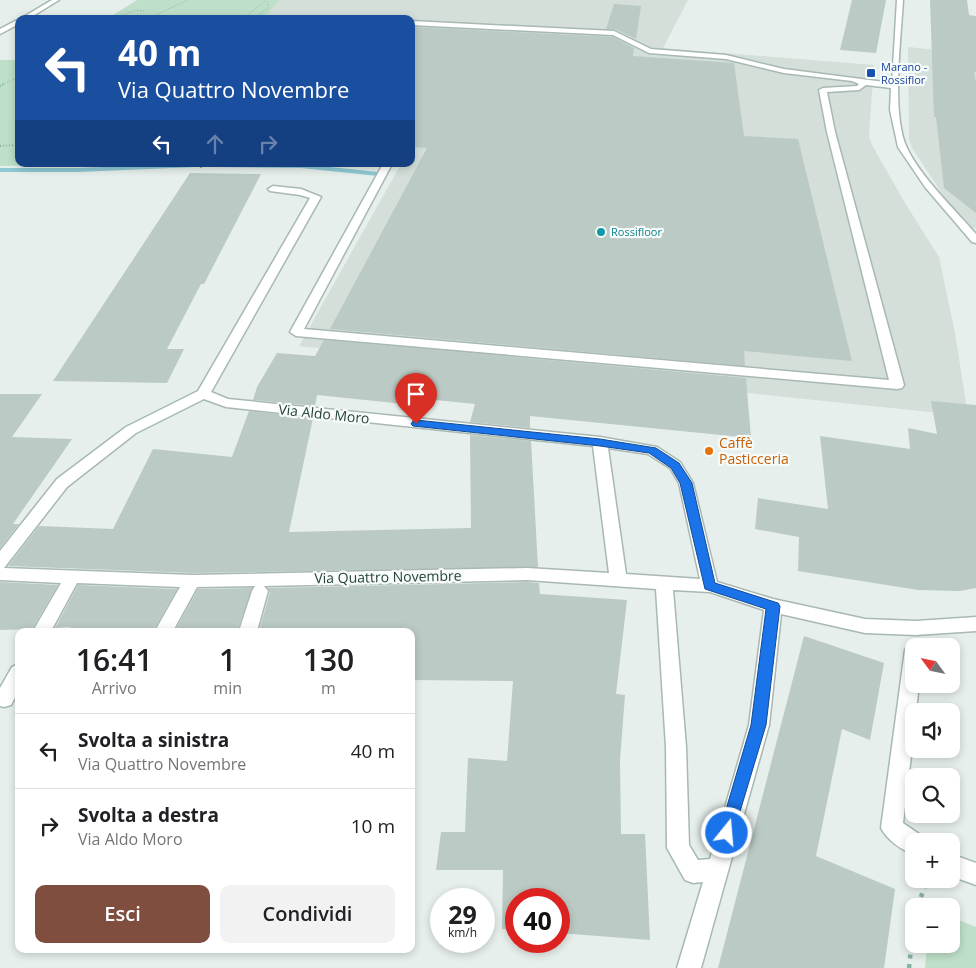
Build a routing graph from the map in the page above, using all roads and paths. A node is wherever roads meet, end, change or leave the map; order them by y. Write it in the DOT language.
graph roads {
  1 [pos="56,0"];
  2 [pos="188,0"];
  3 [pos="267,0"];
  4 [pos="900,0"];
  5 [pos="144,10"];
  6 [pos="30,15"];
  7 [pos="124,15"];
  8 [pos="156,15"];
  9 [pos="248,15"];
  10 [pos="258,15"];
  11 [pos="15,23"];
  12 [pos="415,23"];
  13 [pos="0,32"];
  14 [pos="15,80"];
  15 [pos="864,84"];
  16 [pos="0,86"];
  17 [pos="895,86"];
  18 [pos="15,145"];
  19 [pos="0,146"];
  20 [pos="386,167"];
  21 [pos="273,189"];
  22 [pos="976,240"];
  23 [pos="203,394"];
  24 [pos="600,442"];
  25 [pos="0,563"];
  26 [pos="0,574"];
  27 [pos="73,576"];
  28 [pos="618,580"];
  29 [pos="192,581"];
  30 [pos="664,583"];
  31 [pos="262,586"];
  32 [pos="710,586"];
  33 [pos="773,606"];
  34 [pos="976,624"];
  35 [pos="44,628"];
  36 [pos="166,628"];
  37 [pos="249,628"];
  38 [pos="916,628"];
  39 [pos="915,638"];
  40 [pos="15,679"];
  41 [pos="909,693"];
  42 [pos="4,698"];
  43 [pos="905,837"];
  44 [pos="716,868"];
  45 [pos="960,868"];
  46 [pos="976,874"];
  47 [pos="911,953"];
  48 [pos="689,968"];
  49 [pos="909,968"];
  1 -- 6 [label="street"];
  2 -- 8 [label="path"];
  3 -- 9 [label="path"];
  3 -- 10 [label="path"];
  4 -- 17 [label="street"];
  5 -- 7 [label="path"];
  11 -- 13 [label="street"];
  12 -- 15 [label="street"];
  14 -- 16 [label="path"];
  15 -- 17 [label="street"];
  15 -- 20 [label="street"];
  17 -- 22 [label="street"];
  18 -- 19 [label="path"];
  21 -- 23 [label="street"];
  23 -- 24 [label="street, Via Aldo Moro"];
  23 -- 25 [label="street"];
  24 -- 28 [label="street"];
  24 -- 32 [label="street, Via Aldo Moro"];
  26 -- 27 [label="street, Via Quattro Novembre"];
  27 -- 29 [label="street, Via Quattro Novembre"];
  27 -- 35 [label="street"];
  28 -- 30 [label="street, Via Quattro Novembre"];
  28 -- 31 [label="street, Via Quattro Novembre"];
  29 -- 31 [label="street, Via Quattro Novembre"];
  29 -- 36 [label="street"];
  30 -- 32 [label="street, Via Quattro Novembre"];
  30 -- 44 [label="street"];
  31 -- 37 [label="street"];
  32 -- 33 [label="street, Via Quattro Novembre"];
  33 -- 38 [label="street, Via Quattro Novembre"];
  33 -- 44 [label="street"];
  34 -- 38 [label="street, Via Quattro Novembre"];
  38 -- 39 [label="street"];
  40 -- 42 [label="street"];
  41 -- 43 [label="street"];
  44 -- 48 [label="street"];
  45 -- 46 [label="street"];
  47 -- 49 [label="path"];
}
